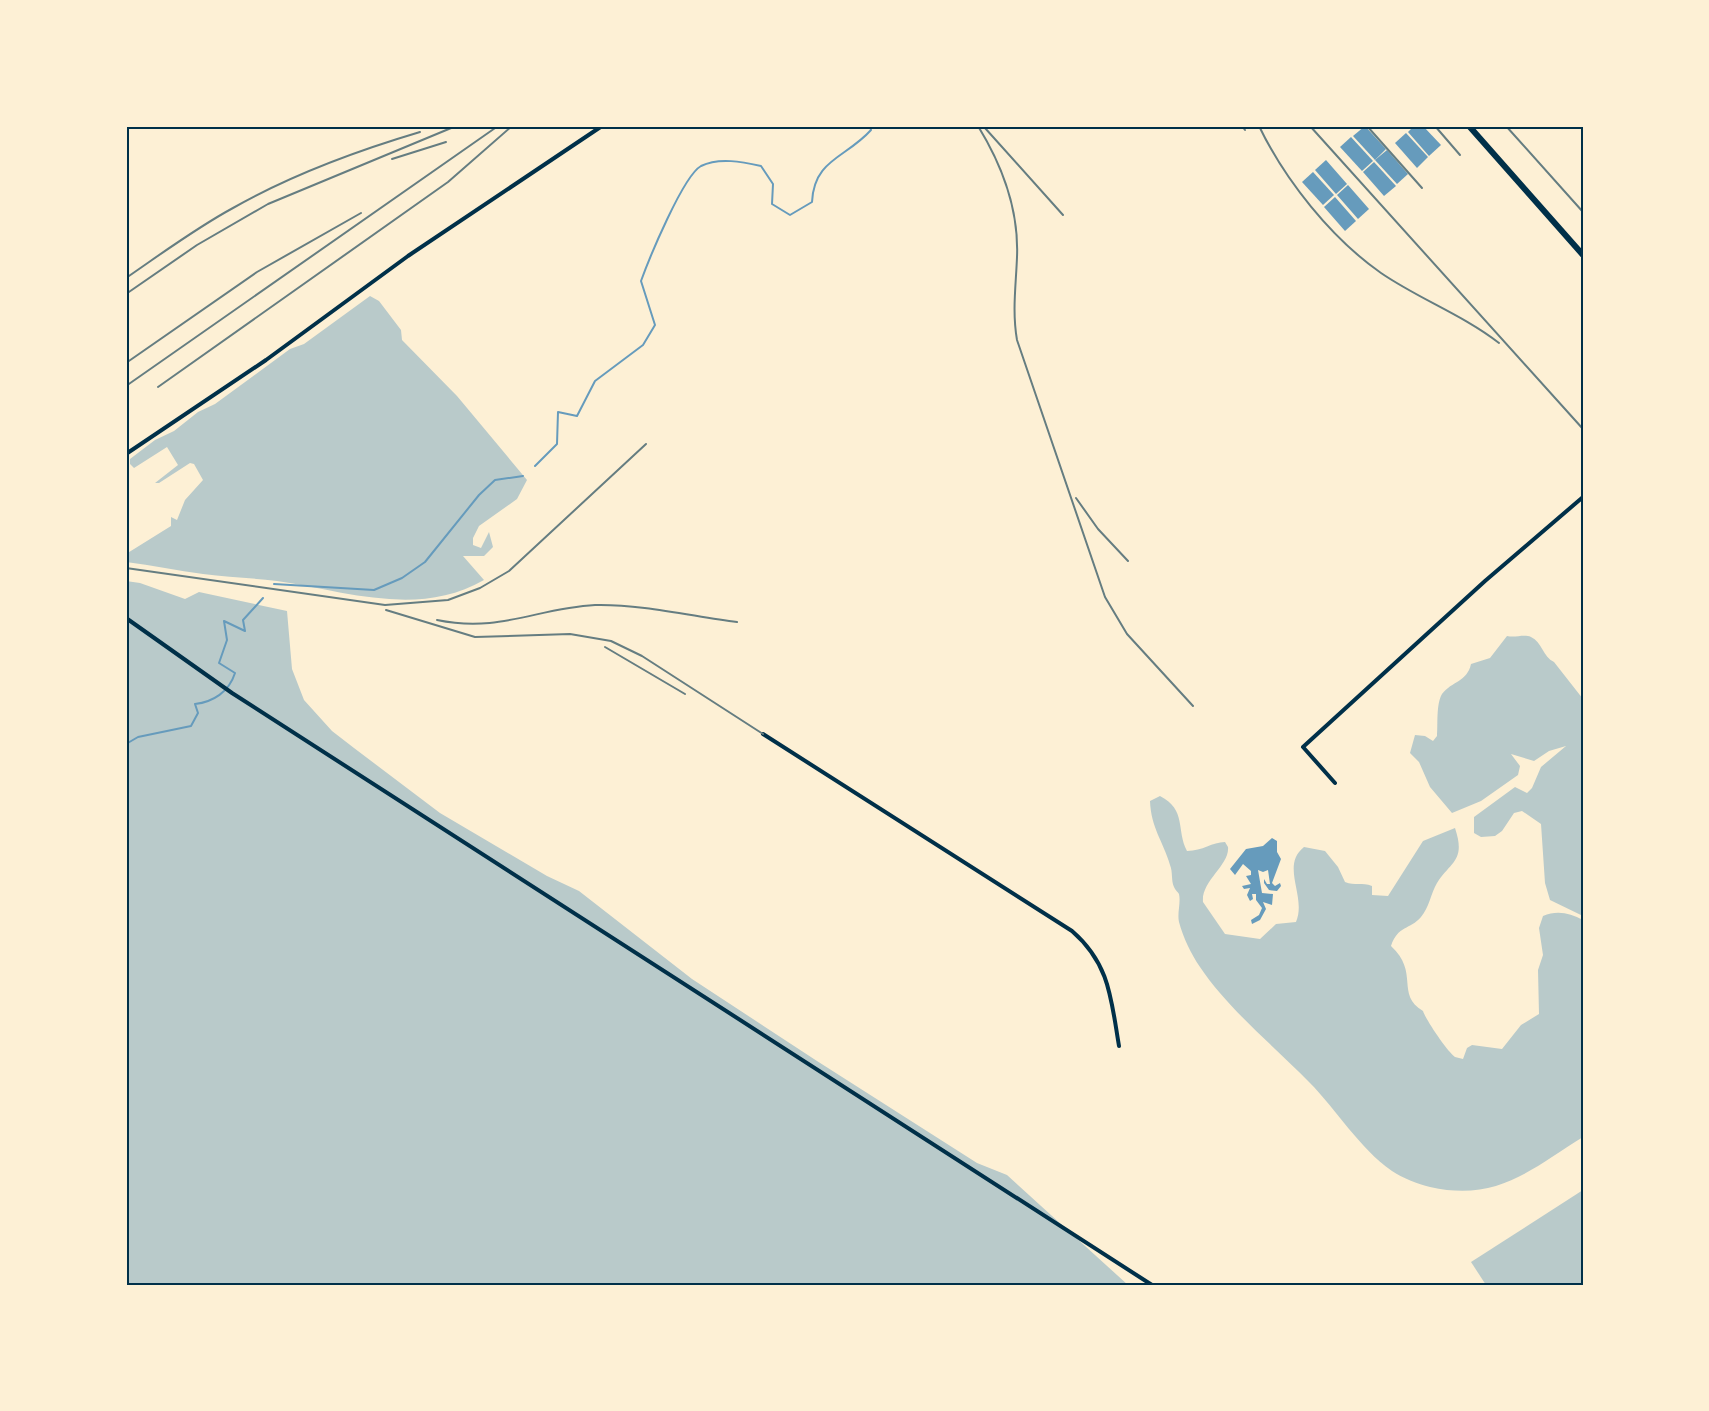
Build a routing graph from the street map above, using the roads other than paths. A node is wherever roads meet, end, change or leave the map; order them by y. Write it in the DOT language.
graph roads {
  1 [pos="602,126"];
  2 [pos="1468,126"];
  3 [pos="1583,255"];
  4 [pos="126,454"];
  5 [pos="1583,497"];
  6 [pos="126,618"];
  7 [pos="764,734"];
  8 [pos="1335,783"];
  9 [pos="1119,1046"];
  10 [pos="1152,1285"];
  1 -- 4 [label="street"];
  2 -- 3 [label="main road"];
  5 -- 8 [label="street"];
  6 -- 10 [label="street"];
  7 -- 9 [label="street"];
}
